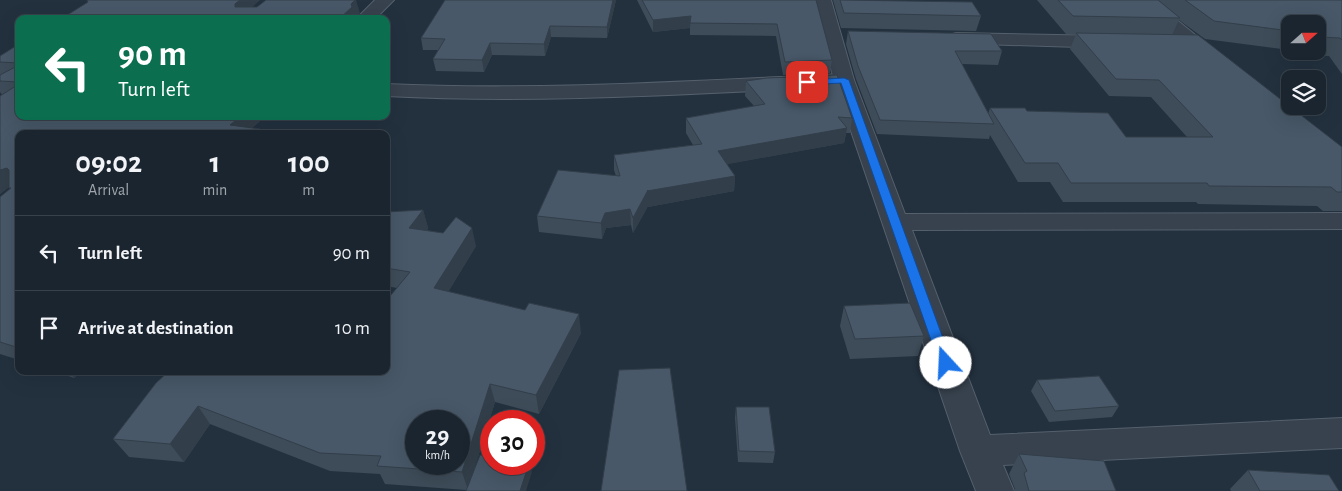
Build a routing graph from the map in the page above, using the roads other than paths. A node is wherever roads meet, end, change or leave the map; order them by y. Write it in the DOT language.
graph roads {
  1 [pos="384,0"];
  2 [pos="822,0"];
  3 [pos="1141,0"];
  4 [pos="369,15"];
  5 [pos="832,36"];
  6 [pos="852,37"];
  7 [pos="940,38"];
  8 [pos="1128,42"];
  9 [pos="1167,43"];
  10 [pos="1197,44"];
  11 [pos="1227,69"];
  12 [pos="844,80"];
  13 [pos="390,90"];
  14 [pos="1342,221"];
  15 [pos="894,222"];
  16 [pos="1342,433"];
  17 [pos="978,452"];
  18 [pos="995,491"];
  1 -- 4 [label="street"];
  2 -- 5 [label="street"];
  3 -- 10 [label="street"];
  5 -- 6 [label="street"];
  5 -- 12 [label="street"];
  7 -- 8 [label="street"];
  9 -- 10 [label="street"];
  10 -- 11 [label="street"];
  12 -- 13 [label="street"];
  12 -- 15 [label="street"];
  14 -- 15 [label="street"];
  15 -- 17 [label="street"];
  16 -- 17 [label="street"];
  17 -- 18 [label="street"];
}
